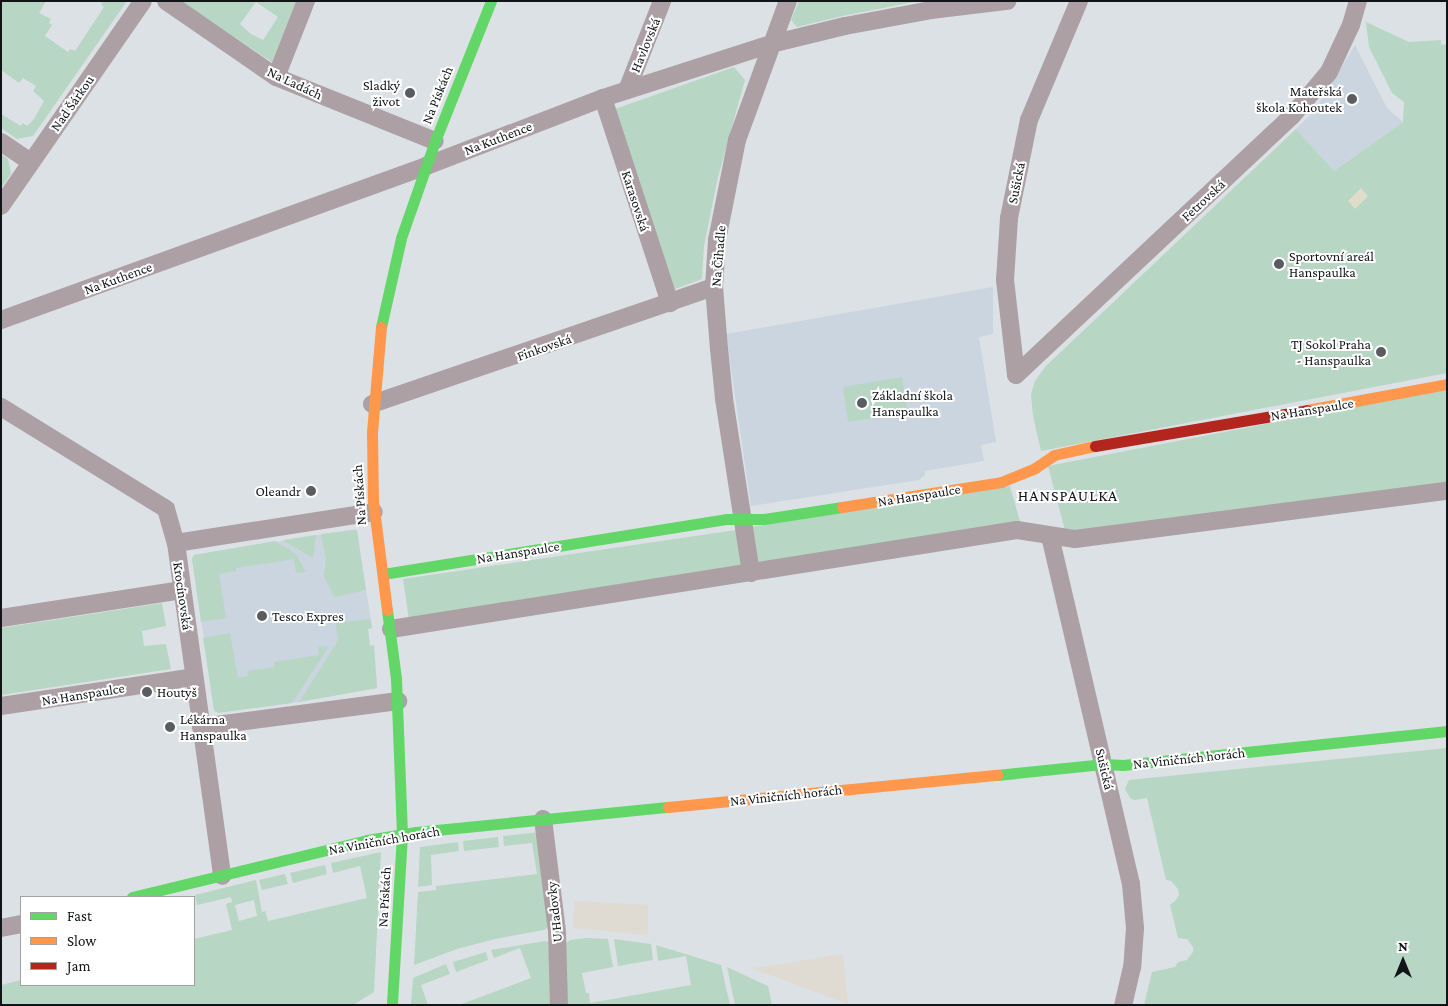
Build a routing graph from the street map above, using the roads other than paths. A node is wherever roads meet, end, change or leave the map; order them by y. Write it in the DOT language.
graph roads {
  1 [pos="143,1"];
  2 [pos="166,1"];
  3 [pos="306,1"];
  4 [pos="491,1"];
  5 [pos="662,1"];
  6 [pos="788,1"];
  7 [pos="1007,1"];
  8 [pos="1080,1"];
  9 [pos="1358,1"];
  10 [pos="771,44"];
  11 [pos="276,77"];
  12 [pos="627,90"];
  13 [pos="603,98"];
  14 [pos="435,141"];
  15 [pos="1,142"];
  16 [pos="31,162"];
  17 [pos="426,166"];
  18 [pos="1,206"];
  19 [pos="714,287"];
  20 [pos="670,304"];
  21 [pos="1,320"];
  22 [pos="1016,375"];
  23 [pos="1447,384"];
  24 [pos="372,404"];
  25 [pos="1,407"];
  26 [pos="1447,491"];
  27 [pos="374,512"];
  28 [pos="742,519"];
  29 [pos="1050,536"];
  30 [pos="176,542"];
  31 [pos="751,573"];
  32 [pos="383,574"];
  33 [pos="182,590"];
  34 [pos="1,618"];
  35 [pos="390,629"];
  36 [pos="194,677"];
  37 [pos="398,701"];
  38 [pos="1,706"];
  39 [pos="201,727"];
  40 [pos="1447,731"];
  41 [pos="1104,764"];
  42 [pos="543,819"];
  43 [pos="402,834"];
  44 [pos="222,876"];
  45 [pos="136,896"];
  46 [pos="20,924"];
  47 [pos="1,928"];
  48 [pos="392,1005"];
  49 [pos="559,1005"];
  50 [pos="1123,1005"];
  1 -- 16 [label="street, Nad Šárkou"];
  2 -- 11 [label="street, Na Ladách"];
  3 -- 11 [label="street"];
  4 -- 14 [label="street, Na Pískách"];
  5 -- 12 [label="street, Havlovská"];
  6 -- 10 [label="street, Na Čihadle"];
  7 -- 10 [label="street, Na Kuthence"];
  8 -- 22 [label="street, Sušická"];
  9 -- 22 [label="street, Fetrovská"];
  10 -- 12 [label="street, Na Kuthence"];
  10 -- 19 [label="street, Na Čihadle"];
  11 -- 14 [label="street, Na Ladách"];
  12 -- 13 [label="street, Na Kuthence"];
  13 -- 17 [label="street, Na Kuthence"];
  13 -- 20 [label="street, Karasovská"];
  14 -- 17 [label="street, Na Pískách"];
  15 -- 16 [label="street"];
  16 -- 18 [label="street, Nad Šárkou"];
  17 -- 21 [label="street, Na Kuthence"];
  17 -- 24 [label="street, Na Pískách"];
  19 -- 20 [label="street, Finkovská"];
  19 -- 28 [label="street, Na Čihadle"];
  20 -- 24 [label="street, Finkovská"];
  23 -- 28 [label="street, Na Hanspaulce"];
  24 -- 27 [label="street, Na Pískách"];
  25 -- 30 [label="street, Krocínovská"];
  26 -- 29 [label="street"];
  27 -- 30 [label="street"];
  27 -- 32 [label="street, Na Pískách"];
  28 -- 31 [label="street, Na Čihadle"];
  28 -- 32 [label="street, Na Hanspaulce"];
  29 -- 31 [label="street"];
  29 -- 41 [label="street, Sušická"];
  30 -- 33 [label="street, Krocínovská"];
  31 -- 35 [label="street"];
  32 -- 35 [label="street, Na Pískách"];
  33 -- 34 [label="street"];
  33 -- 36 [label="street, Krocínovská"];
  35 -- 37 [label="street, Na Pískách"];
  36 -- 38 [label="street, Na Hanspaulce"];
  36 -- 39 [label="street, Krocínovská"];
  37 -- 39 [label="street"];
  37 -- 43 [label="street, Na Pískách"];
  39 -- 44 [label="street, Krocínovská"];
  40 -- 41 [label="street, Na Viničních horách"];
  41 -- 42 [label="street, Na Viničních horách"];
  41 -- 50 [label="street, Sušická"];
  42 -- 43 [label="street, Na Viničních horách"];
  42 -- 49 [label="street, U Hadovky"];
  43 -- 44 [label="street, Na Viničních horách"];
  43 -- 48 [label="street, Na Pískách"];
  44 -- 45 [label="street, Na Viničních horách"];
  46 -- 47 [label="street"];
}
